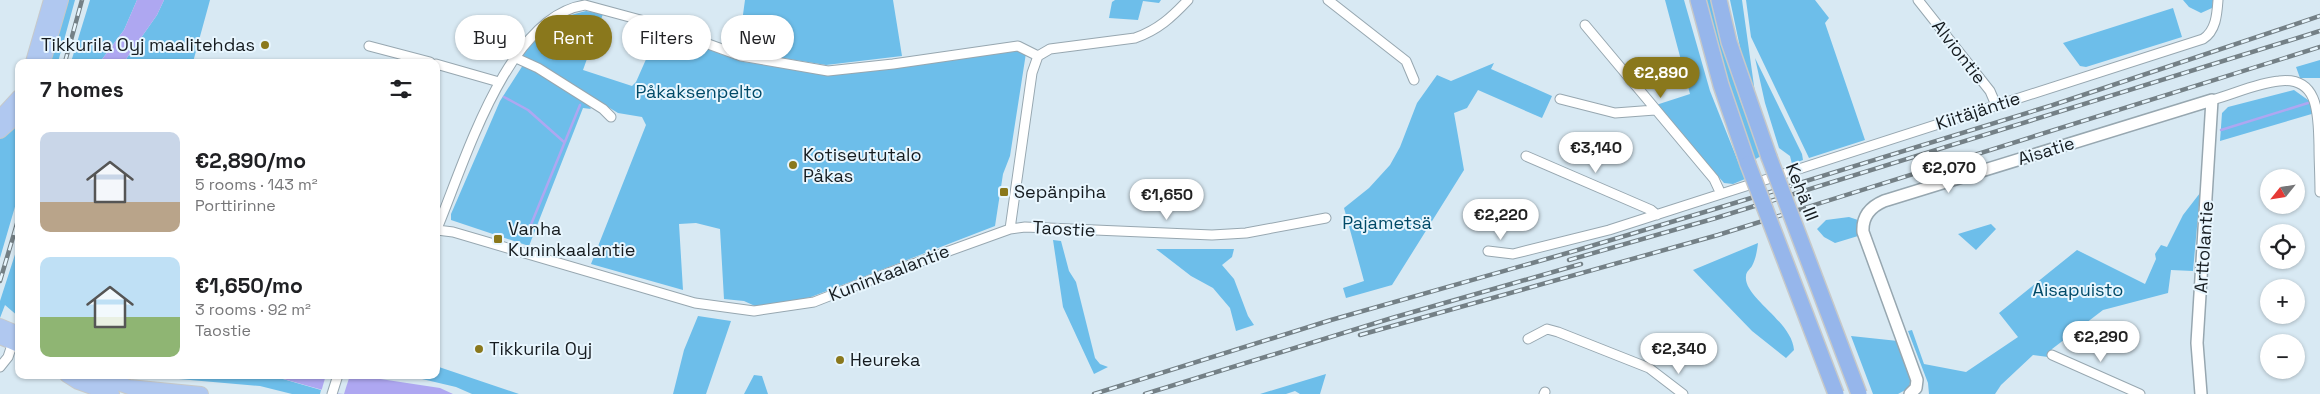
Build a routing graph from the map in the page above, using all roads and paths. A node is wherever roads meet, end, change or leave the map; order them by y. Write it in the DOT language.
graph roads {
  1 [pos="51,0"];
  2 [pos="61,0"];
  3 [pos="610,0"];
  4 [pos="1188,0"];
  5 [pos="1328,0"];
  6 [pos="1690,0"];
  7 [pos="1698,0"];
  8 [pos="1719,0"];
  9 [pos="1918,0"];
  10 [pos="2218,0"];
  11 [pos="613,11"];
  12 [pos="1585,25"];
  13 [pos="1706,36"];
  14 [pos="525,44"];
  15 [pos="369,46"];
  16 [pos="1038,56"];
  17 [pos="34,59"];
  18 [pos="44,59"];
  19 [pos="419,59"];
  20 [pos="515,60"];
  21 [pos="520,60"];
  22 [pos="440,65"];
  23 [pos="1414,80"];
  24 [pos="499,82"];
  25 [pos="1560,99"];
  26 [pos="2212,100"];
  27 [pos="15,101"];
  28 [pos="1996,105"];
  29 [pos="1655,110"];
  30 [pos="611,116"];
  31 [pos="0,118"];
  32 [pos="15,118"];
  33 [pos="0,132"];
  34 [pos="1526,156"];
  35 [pos="2320,192"];
  36 [pos="1721,194"];
  37 [pos="1657,215"];
  38 [pos="1326,218"];
  39 [pos="440,224"];
  40 [pos="1010,229"];
  41 [pos="440,231"];
  42 [pos="1488,251"];
  43 [pos="9,338"];
  44 [pos="1528,339"];
  45 [pos="2052,355"];
  46 [pos="0,367"];
  47 [pos="73,379"];
  48 [pos="107,379"];
  49 [pos="337,379"];
  50 [pos="112,394"];
  51 [pos="201,394"];
  52 [pos="332,394"];
  53 [pos="1684,394"];
  54 [pos="1836,394"];
  55 [pos="1859,394"];
  56 [pos="1910,394"];
  57 [pos="2140,394"];
  58 [pos="2201,394"];
  1 -- 17 [label="main road"];
  2 -- 18 [label="main road"];
  3 -- 11 [label="street"];
  4 -- 16 [label="street"];
  5 -- 23 [label="street"];
  6 -- 13 [label="highway"];
  7 -- 13 [label="highway"];
  8 -- 55 [label="highway, Kehä III, bridge"];
  9 -- 28 [label="street, Alviontie"];
  10 -- 28 [label="street, Kiitäjäntie"];
  11 -- 14 [label="street"];
  11 -- 16 [label="street"];
  12 -- 29 [label="street"];
  13 -- 54 [label="highway, bridge"];
  15 -- 19 [label="street"];
  16 -- 40 [label="street"];
  20 -- 24 [label="street"];
  21 -- 30 [label="street"];
  22 -- 24 [label="street"];
  24 -- 39 [label="street"];
  25 -- 29 [label="street"];
  26 -- 35 [label="street"];
  26 -- 56 [label="street, Aisatie"];
  26 -- 58 [label="street, Arttolantie"];
  27 -- 31 [label="main road"];
  28 -- 36 [label="street, Kiitäjäntie"];
  29 -- 36 [label="street"];
  32 -- 33 [label="main road"];
  34 -- 37 [label="street"];
  36 -- 37 [label="street, Kiitäjäntie"];
  37 -- 42 [label="street, Kiitäjäntie"];
  38 -- 40 [label="street, Taostie"];
  40 -- 41 [label="street, Kuninkaalantie"];
  43 -- 46 [label="street"];
  44 -- 53 [label="street"];
  45 -- 57 [label="street"];
  47 -- 50 [label="main road"];
  48 -- 51 [label="main road"];
  49 -- 52 [label="street"];
}
